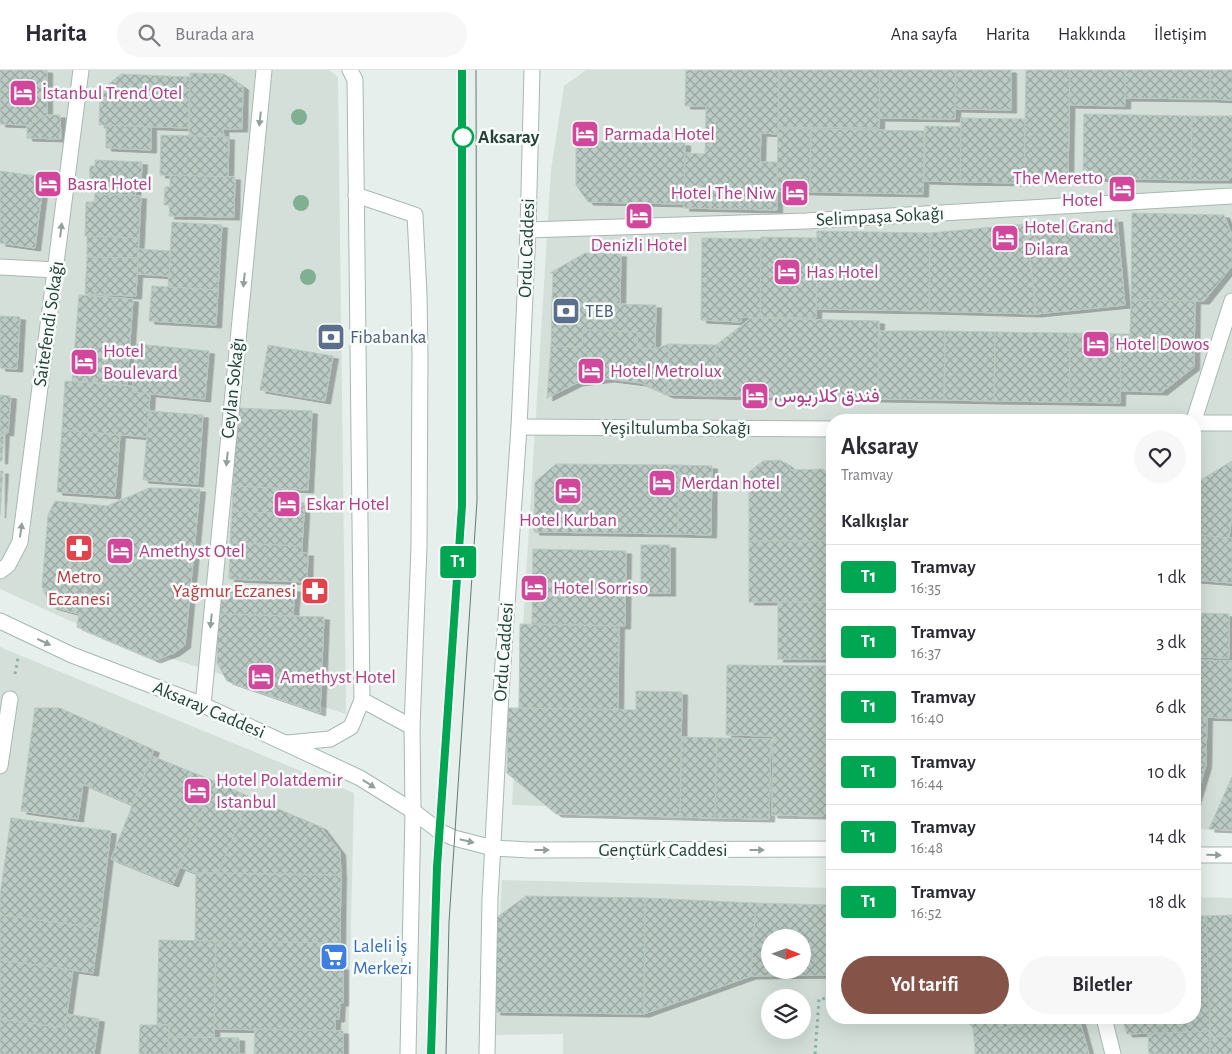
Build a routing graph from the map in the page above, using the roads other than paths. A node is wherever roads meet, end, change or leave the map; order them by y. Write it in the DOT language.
graph roads {
  1 [pos="82,70"];
  2 [pos="264,70"];
  3 [pos="350,70"];
  4 [pos="532,70"];
  5 [pos="356,195"];
  6 [pos="1232,196"];
  7 [pos="528,230"];
  8 [pos="0,267"];
  9 [pos="56,270"];
  10 [pos="1232,301"];
  11 [pos="1196,414"];
  12 [pos="1201,421"];
  13 [pos="1232,423"];
  14 [pos="519,428"];
  15 [pos="826,429"];
  16 [pos="0,572"];
  17 [pos="0,621"];
  18 [pos="10,699"];
  19 [pos="362,700"];
  20 [pos="203,705"];
  21 [pos="412,727"];
  22 [pos="285,743"];
  23 [pos="0,766"];
  24 [pos="413,811"];
  25 [pos="493,848"];
  26 [pos="826,849"];
  27 [pos="1201,855"];
  28 [pos="1232,856"];
  29 [pos="1106,1024"];
  30 [pos="408,1054"];
  31 [pos="487,1054"];
  32 [pos="1113,1054"];
  9 -- 1 [label="street, Saitefendi Sokağı, one-way"];
  2 -- 20 [label="street, Ceylan Sokağı, one-way"];
  3 -- 5 [label="street"];
  4 -- 7 [label="street, Ordu Caddesi"];
  5 -- 19 [label="street"];
  5 -- 21 [label="street"];
  6 -- 7 [label="street, Selimpaşa Sokağı"];
  7 -- 14 [label="street, Ordu Caddesi"];
  8 -- 9 [label="street"];
  16 -- 9 [label="street, Saitefendi Sokağı, one-way"];
  10 -- 11 [label="street"];
  12 -- 13 [label="street"];
  14 -- 15 [label="street, Yeşiltulumba Sokağı"];
  14 -- 25 [label="street, Ordu Caddesi"];
  17 -- 20 [label="street, Aksaray Caddesi, one-way"];
  18 -- 23 [label="street"];
  19 -- 21 [label="street"];
  19 -- 22 [label="street"];
  20 -- 22 [label="street, Aksaray Caddesi"];
  21 -- 24 [label="street"];
  22 -- 24 [label="street, Aksaray Caddesi, one-way"];
  24 -- 25 [label="street, Aksaray Caddesi, one-way"];
  24 -- 30 [label="street"];
  25 -- 26 [label="street, Gençtürk Caddesi, one-way"];
  25 -- 31 [label="street, Ordu Caddesi"];
  27 -- 28 [label="street, one-way"];
  29 -- 32 [label="street"];
}
